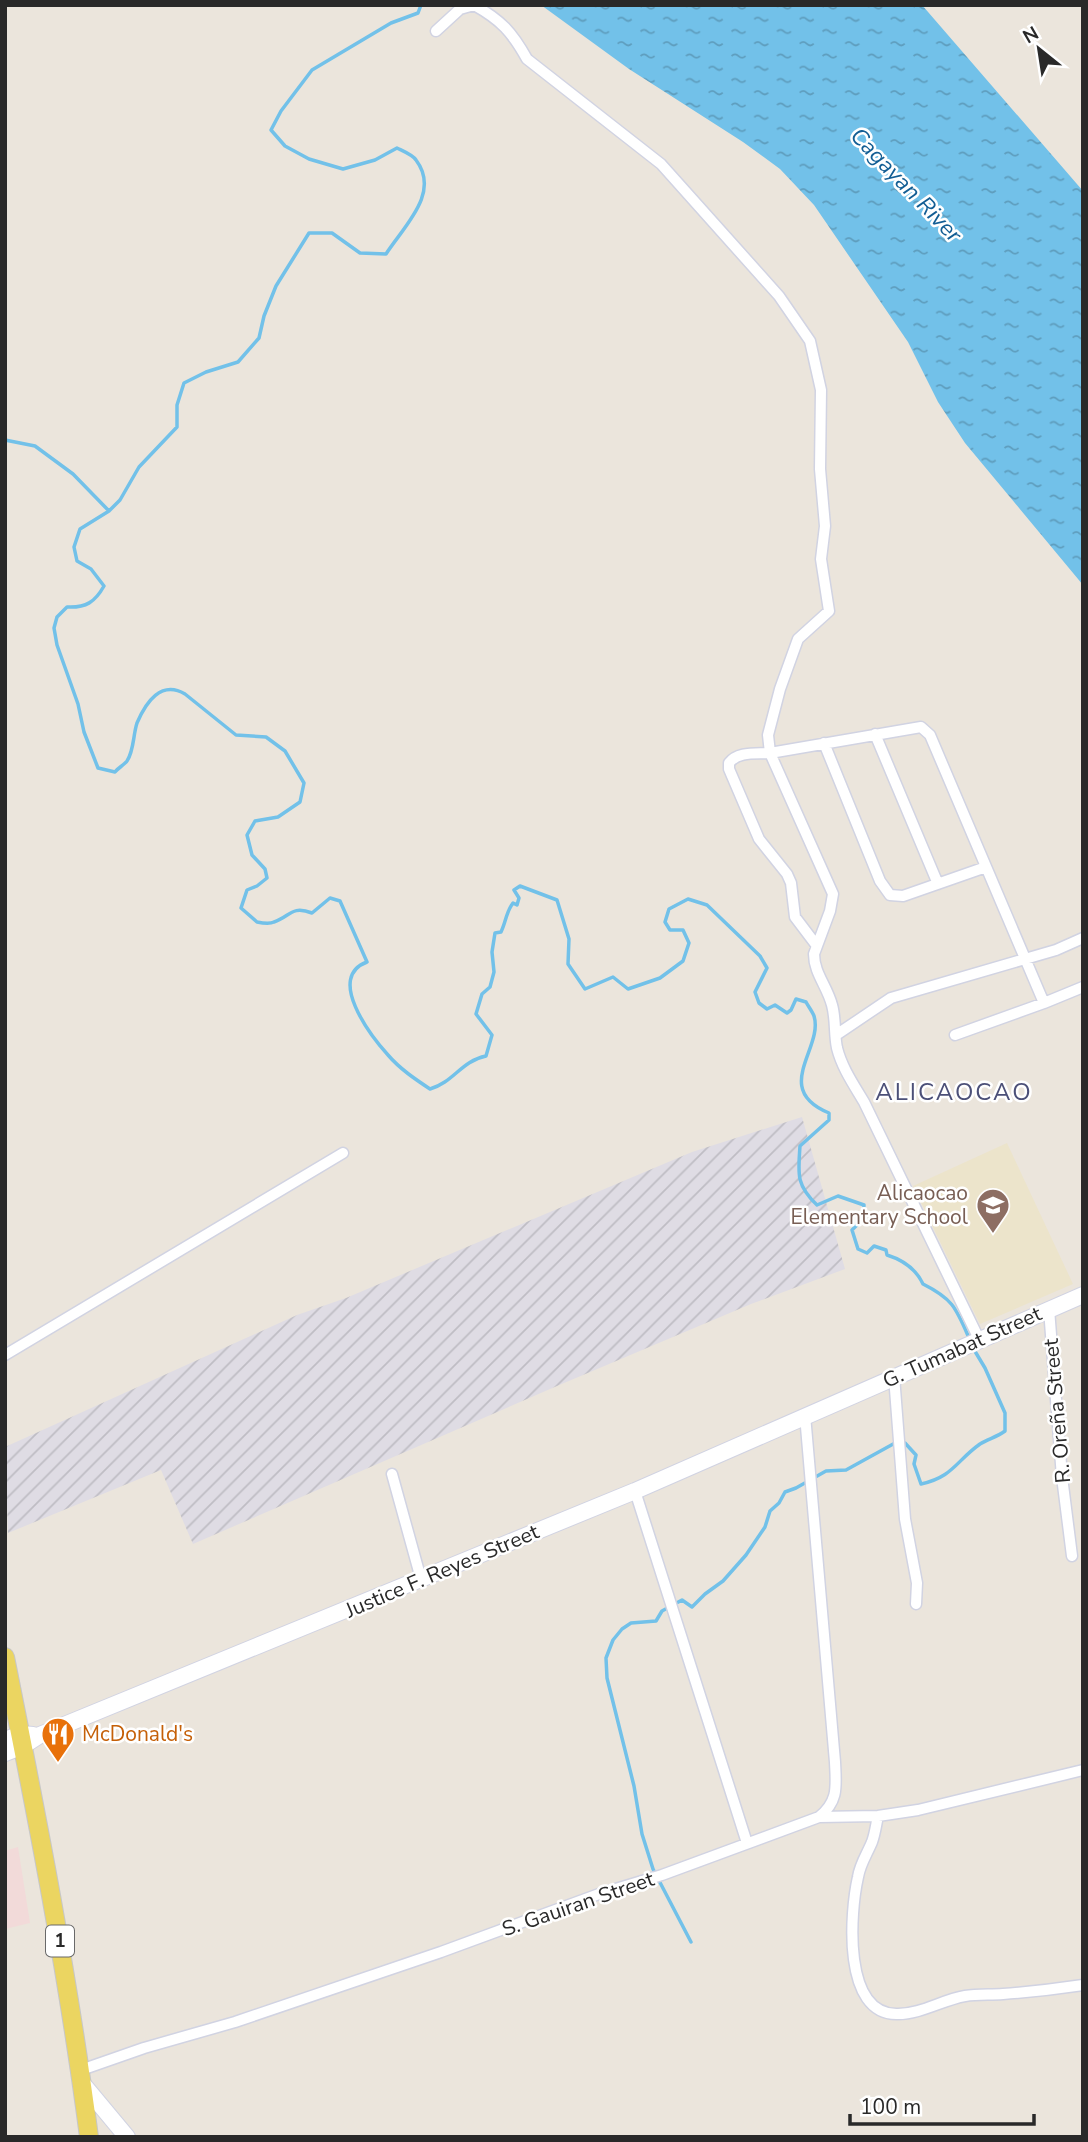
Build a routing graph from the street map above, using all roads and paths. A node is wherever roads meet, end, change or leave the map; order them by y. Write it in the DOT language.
graph roads {
  1 [pos="436,31"];
  2 [pos="875,734"];
  3 [pos="824,743"];
  4 [pos="770,753"];
  5 [pos="986,867"];
  6 [pos="938,884"];
  7 [pos="1083,938"];
  8 [pos="817,946"];
  9 [pos="1025,959"];
  10 [pos="1083,987"];
  11 [pos="1044,1003"];
  12 [pos="836,1035"];
  13 [pos="955,1035"];
  14 [pos="343,1153"];
  15 [pos="1083,1295"];
  16 [pos="1049,1309"];
  17 [pos="973,1342"];
  18 [pos="5,1355"];
  19 [pos="894,1376"];
  20 [pos="842,1399"];
  21 [pos="805,1415"];
  22 [pos="392,1475"];
  23 [pos="635,1491"];
  24 [pos="1072,1556"];
  25 [pos="421,1579"];
  26 [pos="916,1604"];
  27 [pos="5,1657"];
  28 [pos="16,1740"];
  29 [pos="5,1752"];
  30 [pos="1083,1770"];
  31 [pos="878,1816"];
  32 [pos="819,1817"];
  33 [pos="747,1843"];
  34 [pos="1083,1985"];
  35 [pos="81,2077"];
  36 [pos="89,2137"];
  37 [pos="127,2137"];
  1 -- 4 [label="street"];
  2 -- 3 [label="street"];
  2 -- 5 [label="street"];
  2 -- 6 [label="street"];
  3 -- 4 [label="street"];
  3 -- 6 [label="street"];
  4 -- 8 [label="street"];
  4 -- 8 [label="street"];
  5 -- 6 [label="street"];
  5 -- 9 [label="street"];
  7 -- 9 [label="street"];
  8 -- 12 [label="street"];
  9 -- 11 [label="street"];
  9 -- 12 [label="street"];
  10 -- 11 [label="street"];
  11 -- 13 [label="street"];
  12 -- 17 [label="street"];
  14 -- 18 [label="street"];
  15 -- 16 [label="main road, G. Tumabat Street"];
  16 -- 17 [label="main road, G. Tumabat Street"];
  16 -- 24 [label="street, R. Oreña Street"];
  17 -- 19 [label="main road, G. Tumabat Street"];
  19 -- 20 [label="main road, G. Tumabat Street"];
  19 -- 26 [label="street"];
  20 -- 21 [label="main road, Justice F. Reyes Street"];
  21 -- 23 [label="main road, Justice F. Reyes Street"];
  21 -- 32 [label="street"];
  22 -- 25 [label="street"];
  23 -- 25 [label="main road, Justice F. Reyes Street"];
  23 -- 33 [label="street"];
  25 -- 28 [label="main road, Justice F. Reyes Street"];
  27 -- 28 [label="main road, 1"];
  28 -- 29 [label="main road, Justice F. Reyes Street"];
  28 -- 35 [label="main road, 1"];
  30 -- 31 [label="street, S. Gauiran Street"];
  31 -- 32 [label="street, S. Gauiran Street"];
  31 -- 34 [label="street"];
  32 -- 33 [label="street, S. Gauiran Street"];
  33 -- 35 [label="street, S. Gauiran Street"];
  35 -- 36 [label="main road, 1"];
  35 -- 37 [label="main road"];
}
